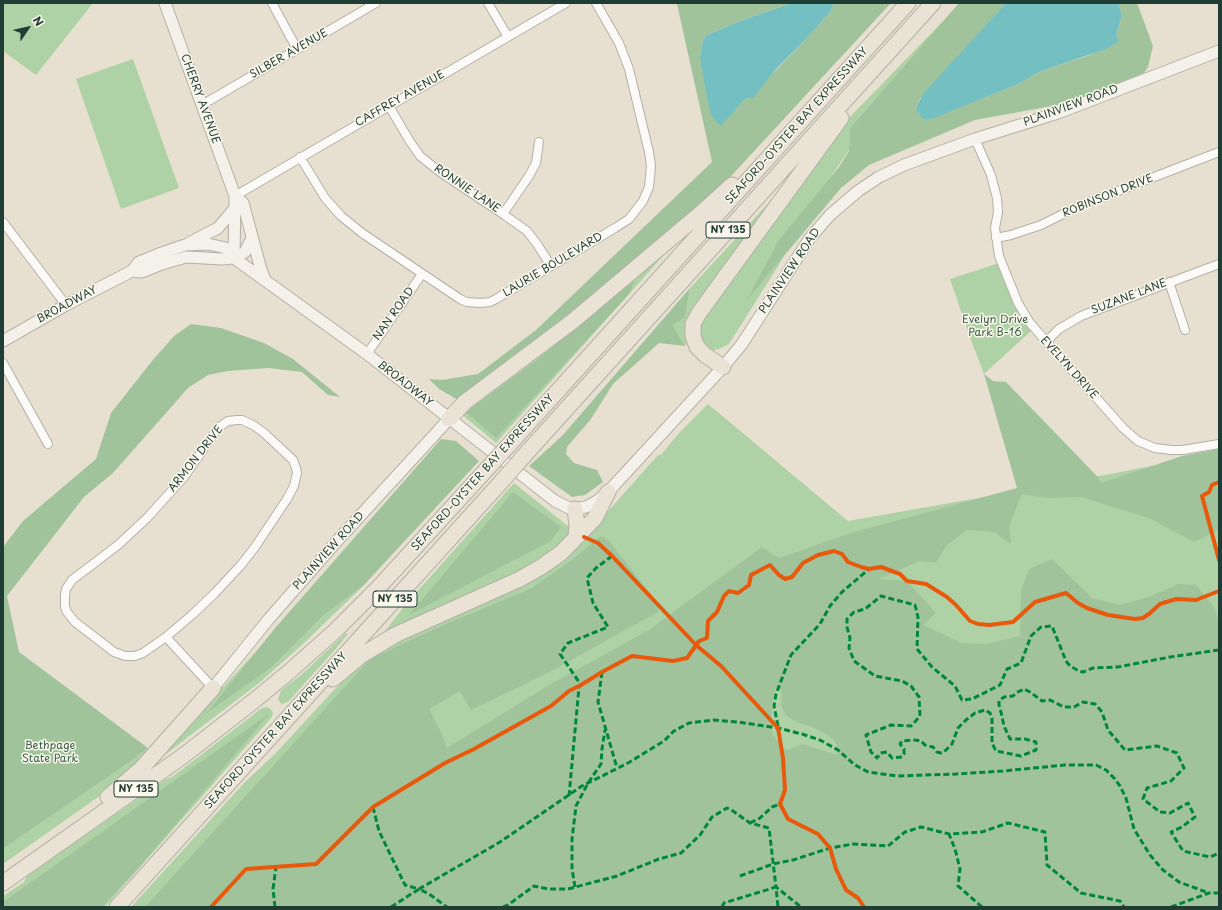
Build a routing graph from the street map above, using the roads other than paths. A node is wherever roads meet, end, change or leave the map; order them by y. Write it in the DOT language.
graph roads {
  1 [pos="165,3"];
  2 [pos="272,3"];
  3 [pos="376,3"];
  4 [pos="488,3"];
  5 [pos="566,3"];
  6 [pos="596,3"];
  7 [pos="908,3"];
  8 [pos="933,3"];
  9 [pos="508,37"];
  10 [pos="297,49"];
  11 [pos="1219,51"];
  12 [pos="885,56"];
  13 [pos="202,105"];
  14 [pos="389,106"];
  15 [pos="788,135"];
  16 [pos="975,139"];
  17 [pos="539,142"];
  18 [pos="1219,152"];
  19 [pos="300,157"];
  20 [pos="235,196"];
  21 [pos="235,208"];
  22 [pos="503,214"];
  23 [pos="3,222"];
  24 [pos="252,238"];
  25 [pos="996,238"];
  26 [pos="184,245"];
  27 [pos="234,258"];
  28 [pos="1219,264"];
  29 [pos="551,266"];
  30 [pos="132,271"];
  31 [pos="422,274"];
  32 [pos="266,280"];
  33 [pos="1169,282"];
  34 [pos="66,305"];
  35 [pos="1185,330"];
  36 [pos="3,341"];
  37 [pos="1046,342"];
  38 [pos="367,354"];
  39 [pos="3,363"];
  40 [pos="723,367"];
  41 [pos="449,419"];
  42 [pos="48,444"];
  43 [pos="1219,444"];
  44 [pos="608,492"];
  45 [pos="575,509"];
  46 [pos="576,537"];
  47 [pos="166,637"];
  48 [pos="213,688"];
  49 [pos="288,717"];
  50 [pos="45,853"];
  51 [pos="3,883"];
  52 [pos="117,907"];
  1 -- 13 [label="main road, CHERRY AVENUE"];
  2 -- 10 [label="street"];
  3 -- 10 [label="street, SILBER AVENUE"];
  4 -- 9 [label="street"];
  5 -- 9 [label="street, CAFFREY AVENUE"];
  6 -- 29 [label="street, LAURIE BOULEVARD"];
  7 -- 15 [label="highway, SEAFORD-OYSTER BAY EXPRESSWAY / NY 135"];
  8 -- 12 [label="highway, SEAFORD-OYSTER BAY EXPRESSWAY / NY 135"];
  9 -- 14 [label="street, CAFFREY AVENUE"];
  10 -- 13 [label="street, SILBER AVENUE"];
  11 -- 16 [label="main road, PLAINVIEW ROAD"];
  12 -- 40 [label="highway"];
  12 -- 49 [label="highway, SEAFORD-OYSTER BAY EXPRESSWAY / NY 135, bridge"];
  13 -- 20 [label="main road, CHERRY AVENUE"];
  14 -- 19 [label="street, CAFFREY AVENUE"];
  14 -- 22 [label="street, RONNIE LANE"];
  15 -- 41 [label="highway"];
  15 -- 50 [label="highway, SEAFORD-OYSTER BAY EXPRESSWAY / NY 135, bridge"];
  16 -- 25 [label="street, EVELYN DRIVE"];
  16 -- 40 [label="main road, PLAINVIEW ROAD"];
  17 -- 22 [label="street"];
  18 -- 25 [label="street, ROBINSON DRIVE"];
  19 -- 20 [label="street, CAFFREY AVENUE"];
  19 -- 31 [label="street, LAURIE BOULEVARD"];
  20 -- 21 [label="main road, CHERRY AVENUE"];
  20 -- 24 [label="main road, CHERRY AVENUE"];
  21 -- 26 [label="main road"];
  21 -- 27 [label="main road, CHERRY AVENUE"];
  22 -- 29 [label="street, RONNIE LANE"];
  23 -- 34 [label="street"];
  24 -- 27 [label="main road"];
  24 -- 32 [label="main road, CHERRY AVENUE"];
  25 -- 37 [label="street, EVELYN DRIVE"];
  26 -- 27 [label="main road, BROADWAY"];
  26 -- 30 [label="main road, BROADWAY"];
  27 -- 30 [label="main road, BROADWAY"];
  27 -- 32 [label="main road, BROADWAY"];
  28 -- 33 [label="street, SUZANE LANE"];
  29 -- 31 [label="street, LAURIE BOULEVARD"];
  30 -- 34 [label="main road, BROADWAY"];
  31 -- 38 [label="street, NAN ROAD"];
  32 -- 38 [label="main road, BROADWAY"];
  33 -- 35 [label="street"];
  33 -- 37 [label="street, SUZANE LANE"];
  34 -- 36 [label="main road, BROADWAY"];
  37 -- 43 [label="street, EVELYN DRIVE"];
  38 -- 41 [label="main road, BROADWAY"];
  39 -- 42 [label="street"];
  40 -- 44 [label="main road, PLAINVIEW ROAD"];
  41 -- 45 [label="main road, BROADWAY"];
  41 -- 48 [label="main road, PLAINVIEW ROAD"];
  44 -- 45 [label="main road, PLAINVIEW ROAD"];
  44 -- 46 [label="highway"];
  45 -- 46 [label="highway"];
  46 -- 49 [label="highway"];
  47 -- 47 [label="street, ARMON DRIVE"];
  47 -- 48 [label="street"];
  48 -- 50 [label="highway"];
  49 -- 52 [label="highway, SEAFORD-OYSTER BAY EXPRESSWAY / NY 135"];
  50 -- 51 [label="highway, SEAFORD-OYSTER BAY EXPRESSWAY / NY 135"];
}
